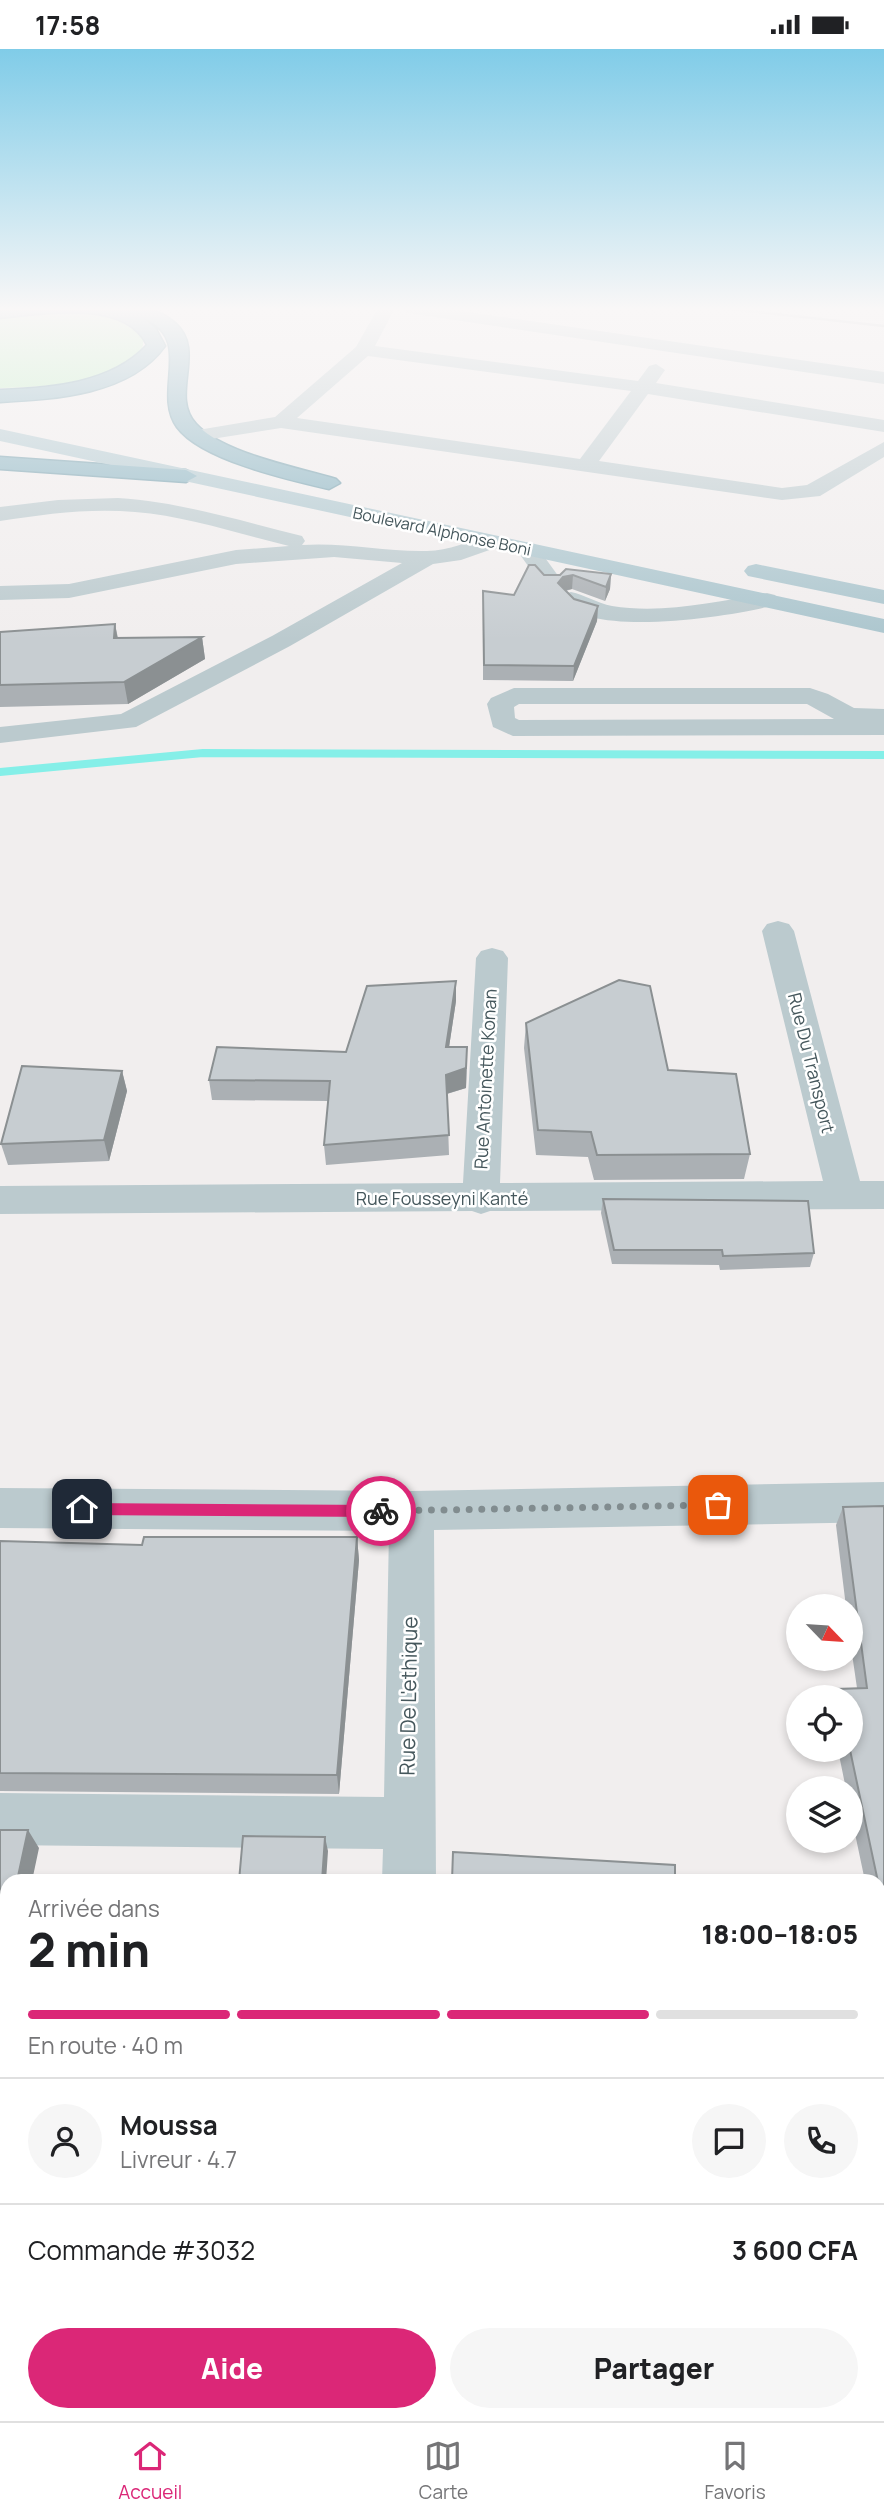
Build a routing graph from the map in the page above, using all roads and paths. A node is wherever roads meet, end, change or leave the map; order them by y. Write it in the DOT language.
graph roads {
  1 [pos="183,419"];
  2 [pos="285,419"];
  3 [pos="619,419"];
  4 [pos="839,419"];
  5 [pos="281,422"];
  6 [pos="884,426"];
  7 [pos="0,435"];
  8 [pos="199,436"];
  9 [pos="884,448"];
  10 [pos="185,453"];
  11 [pos="0,463"];
  12 [pos="585,465"];
  13 [pos="186,476"];
  14 [pos="329,483"];
  15 [pos="356,489"];
  16 [pos="0,514"];
  17 [pos="490,542"];
  18 [pos="527,549"];
  19 [pos="334,550"];
  20 [pos="427,558"];
  21 [pos="735,566"];
  22 [pos="551,582"];
  23 [pos="0,593"];
  24 [pos="884,597"];
  25 [pos="571,600"];
  26 [pos="767,600"];
  27 [pos="884,626"];
  28 [pos="884,717"];
  29 [pos="884,727"];
  30 [pos="0,735"];
  31 [pos="778,931"];
  32 [pos="492,958"];
  33 [pos="884,1195"];
  34 [pos="845,1196"];
  35 [pos="0,1200"];
  36 [pos="481,1200"];
  37 [pos="884,1502"];
  38 [pos="0,1508"];
  39 [pos="412,1511"];
  40 [pos="0,1819"];
  41 [pos="407,1823"];
  42 [pos="409,1874"];
  1 -- 8 [label="highway"];
  2 -- 5 [label="street"];
  3 -- 12 [label="street"];
  4 -- 6 [label="street"];
  5 -- 8 [label="street"];
  5 -- 12 [label="street"];
  7 -- 13 [label="main road, Boulevard Alphonse Boni"];
  8 -- 14 [label="highway"];
  9 -- 12 [label="street"];
  10 -- 14 [label="main road, Boulevard Alphonse Boni"];
  11 -- 13 [label="highway"];
  13 -- 17 [label="main road, Boulevard Alphonse Boni"];
  14 -- 15 [label="main road, Boulevard Alphonse Boni"];
  16 -- 19 [label="street"];
  17 -- 18 [label="main road, Boulevard Alphonse Boni"];
  17 -- 20 [label="street"];
  18 -- 22 [label="street"];
  18 -- 26 [label="main road, Boulevard Alphonse Boni"];
  19 -- 20 [label="street"];
  19 -- 23 [label="street"];
  20 -- 30 [label="street"];
  21 -- 24 [label="main road"];
  25 -- 26 [label="street"];
  26 -- 27 [label="main road, Boulevard Alphonse Boni"];
  28 -- 29 [label="street"];
  31 -- 34 [label="street, Rue Du Transport"];
  32 -- 36 [label="street, Rue Antoinette Konan"];
  33 -- 34 [label="street, Rue Fousseyni Kanté"];
  34 -- 36 [label="street, Rue Fousseyni Kanté"];
  35 -- 36 [label="street, Rue Fousseyni Kanté"];
  37 -- 39 [label="street"];
  38 -- 39 [label="street"];
  39 -- 41 [label="street, Rue De L'ethique"];
  40 -- 41 [label="street"];
  41 -- 42 [label="street, Rue De L'ethique"];
}
